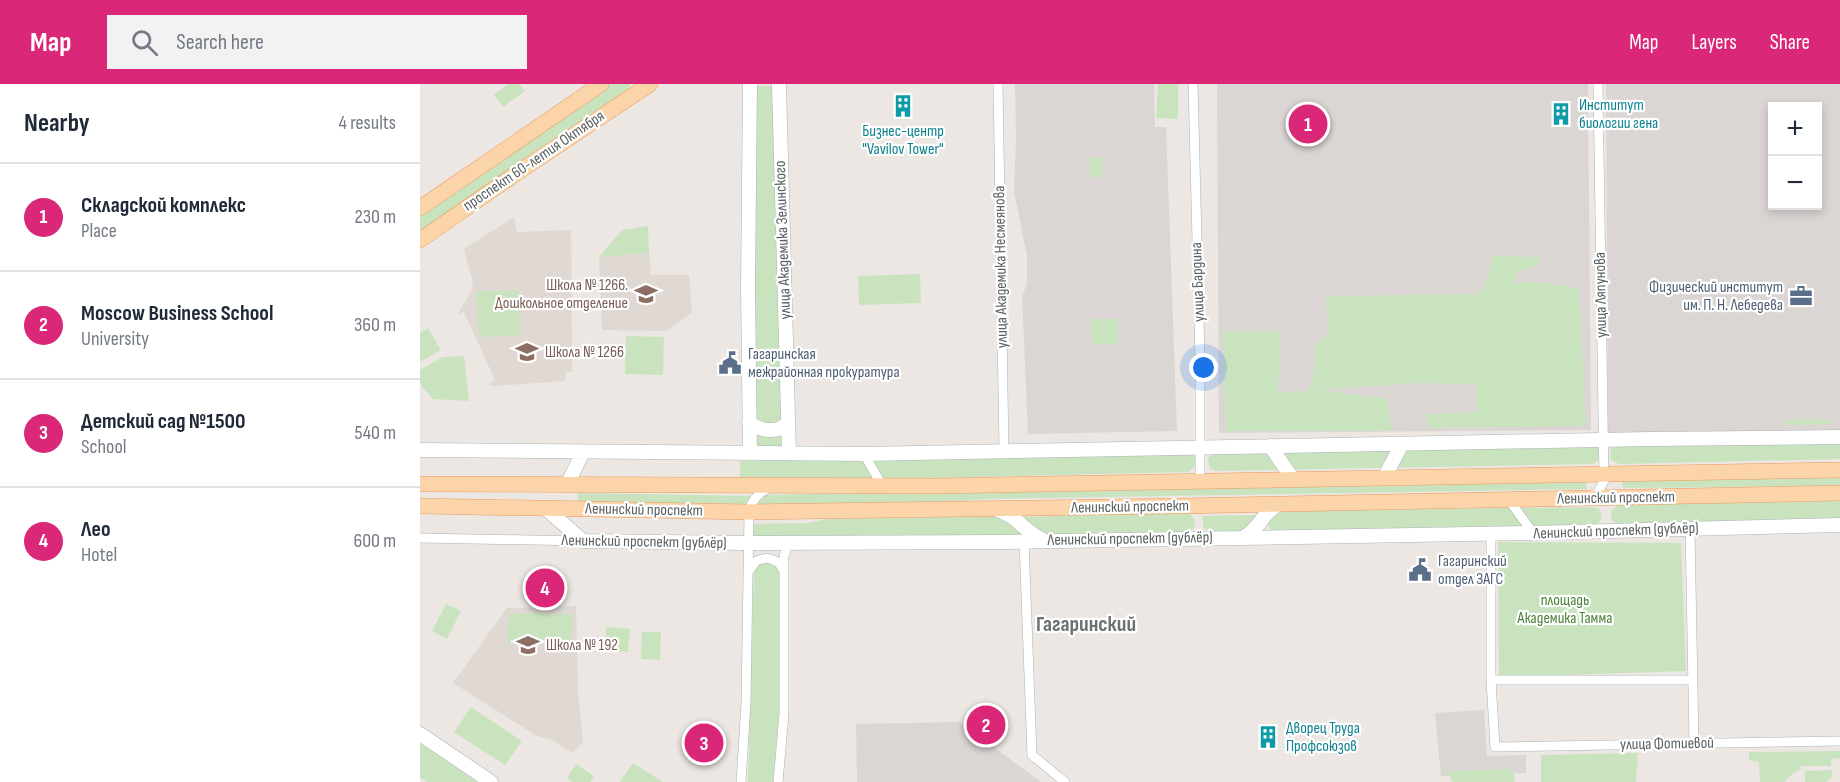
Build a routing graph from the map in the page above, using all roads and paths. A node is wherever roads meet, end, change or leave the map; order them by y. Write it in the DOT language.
graph roads {
  1 [pos="601,84"];
  2 [pos="650,84"];
  3 [pos="998,84"];
  4 [pos="1193,84"];
  5 [pos="1598,84"];
  6 [pos="752,87"];
  7 [pos="776,87"];
  8 [pos="632,90"];
  9 [pos="420,208"];
  10 [pos="420,240"];
  11 [pos="749,422"];
  12 [pos="787,423"];
  13 [pos="1840,437"];
  14 [pos="1603,440"];
  15 [pos="1402,444"];
  16 [pos="1270,446"];
  17 [pos="1201,448"];
  18 [pos="420,450"];
  19 [pos="1004,451"];
  20 [pos="583,452"];
  21 [pos="750,453"];
  22 [pos="789,453"];
  23 [pos="864,454"];
  24 [pos="1840,470"];
  25 [pos="1603,474"];
  26 [pos="1384,478"];
  27 [pos="1293,479"];
  28 [pos="1200,481"];
  29 [pos="420,484"];
  30 [pos="567,485"];
  31 [pos="772,486"];
  32 [pos="883,486"];
  33 [pos="1840,493"];
  34 [pos="1587,498"];
  35 [pos="1509,500"];
  36 [pos="1279,504"];
  37 [pos="420,506"];
  38 [pos="545,508"];
  39 [pos="995,509"];
  40 [pos="749,512"];
  41 [pos="1840,525"];
  42 [pos="1690,528"];
  43 [pos="1491,533"];
  44 [pos="1533,533"];
  45 [pos="1242,537"];
  46 [pos="420,538"];
  47 [pos="583,541"];
  48 [pos="1024,541"];
  49 [pos="1046,541"];
  50 [pos="748,543"];
  51 [pos="788,544"];
  52 [pos="783,570"];
  53 [pos="749,571"];
  54 [pos="1491,680"];
  55 [pos="1693,680"];
  56 [pos="420,735"];
  57 [pos="1840,741"];
  58 [pos="1694,744"];
  59 [pos="491,782"];
  60 [pos="741,782"];
  61 [pos="778,782"];
  62 [pos="1065,782"];
  1 -- 9 [label="main road, проспект 60-летия Октября"];
  2 -- 8 [label="main road, проспект 60-летия Октября"];
  3 -- 19 [label="street, улица Академика Несмеянова"];
  4 -- 17 [label="street, улица Бардина"];
  5 -- 14 [label="street, улица Ляпунова"];
  6 -- 11 [label="street, улица Академика Зелинского"];
  7 -- 12 [label="street, улица Академика Зелинского"];
  8 -- 10 [label="main road, проспект 60-летия Октября"];
  11 -- 12 [label="street"];
  11 -- 21 [label="street, улица Академика Зелинского"];
  12 -- 22 [label="street, улица Академика Зелинского"];
  13 -- 14 [label="street"];
  14 -- 15 [label="street"];
  14 -- 25 [label="street, улица Ляпунова"];
  15 -- 16 [label="street"];
  15 -- 26 [label="street"];
  16 -- 17 [label="street"];
  16 -- 27 [label="street"];
  17 -- 19 [label="street"];
  17 -- 28 [label="street, улица Бардина"];
  18 -- 20 [label="street"];
  19 -- 23 [label="street"];
  20 -- 21 [label="street"];
  20 -- 30 [label="street"];
  21 -- 22 [label="street"];
  22 -- 23 [label="street"];
  23 -- 32 [label="street"];
  24 -- 25 [label="main road, Ленинский проспект"];
  25 -- 26 [label="main road, Ленинский проспект"];
  25 -- 34 [label="street"];
  26 -- 27 [label="main road, Ленинский проспект"];
  27 -- 28 [label="main road, Ленинский проспект"];
  28 -- 32 [label="main road, Ленинский проспект"];
  29 -- 30 [label="main road, Ленинский проспект"];
  30 -- 31 [label="main road, Ленинский проспект"];
  31 -- 32 [label="main road, Ленинский проспект"];
  31 -- 40 [label="street"];
  33 -- 34 [label="main road, Ленинский проспект"];
  34 -- 35 [label="main road, Ленинский проспект"];
  35 -- 36 [label="main road, Ленинский проспект"];
  35 -- 44 [label="street"];
  36 -- 39 [label="main road, Ленинский проспект"];
  36 -- 45 [label="street"];
  37 -- 38 [label="main road, Ленинский проспект"];
  38 -- 40 [label="main road, Ленинский проспект"];
  38 -- 47 [label="street"];
  39 -- 40 [label="main road, Ленинский проспект"];
  39 -- 49 [label="street"];
  40 -- 50 [label="street"];
  41 -- 42 [label="street, Ленинский проспект (дублёр)"];
  42 -- 44 [label="street, Ленинский проспект (дублёр)"];
  42 -- 55 [label="street"];
  43 -- 44 [label="street, Ленинский проспект (дублёр)"];
  43 -- 45 [label="street, Ленинский проспект (дублёр)"];
  43 -- 54 [label="street"];
  45 -- 49 [label="street, Ленинский проспект (дублёр)"];
  46 -- 47 [label="street, Ленинский проспект (дублёр)"];
  47 -- 50 [label="street, Ленинский проспект (дублёр)"];
  48 -- 49 [label="street, Ленинский проспект (дублёр)"];
  48 -- 51 [label="street, Ленинский проспект (дублёр)"];
  48 -- 62 [label="street"];
  50 -- 51 [label="street, Ленинский проспект (дублёр)"];
  50 -- 53 [label="street"];
  51 -- 52 [label="street"];
  52 -- 53 [label="street"];
  52 -- 61 [label="street"];
  53 -- 60 [label="street"];
  54 -- 55 [label="street"];
  54 -- 58 [label="street, улица Фотиевой"];
  55 -- 58 [label="street"];
  56 -- 59 [label="street"];
  57 -- 58 [label="street, улица Фотиевой"];
}
